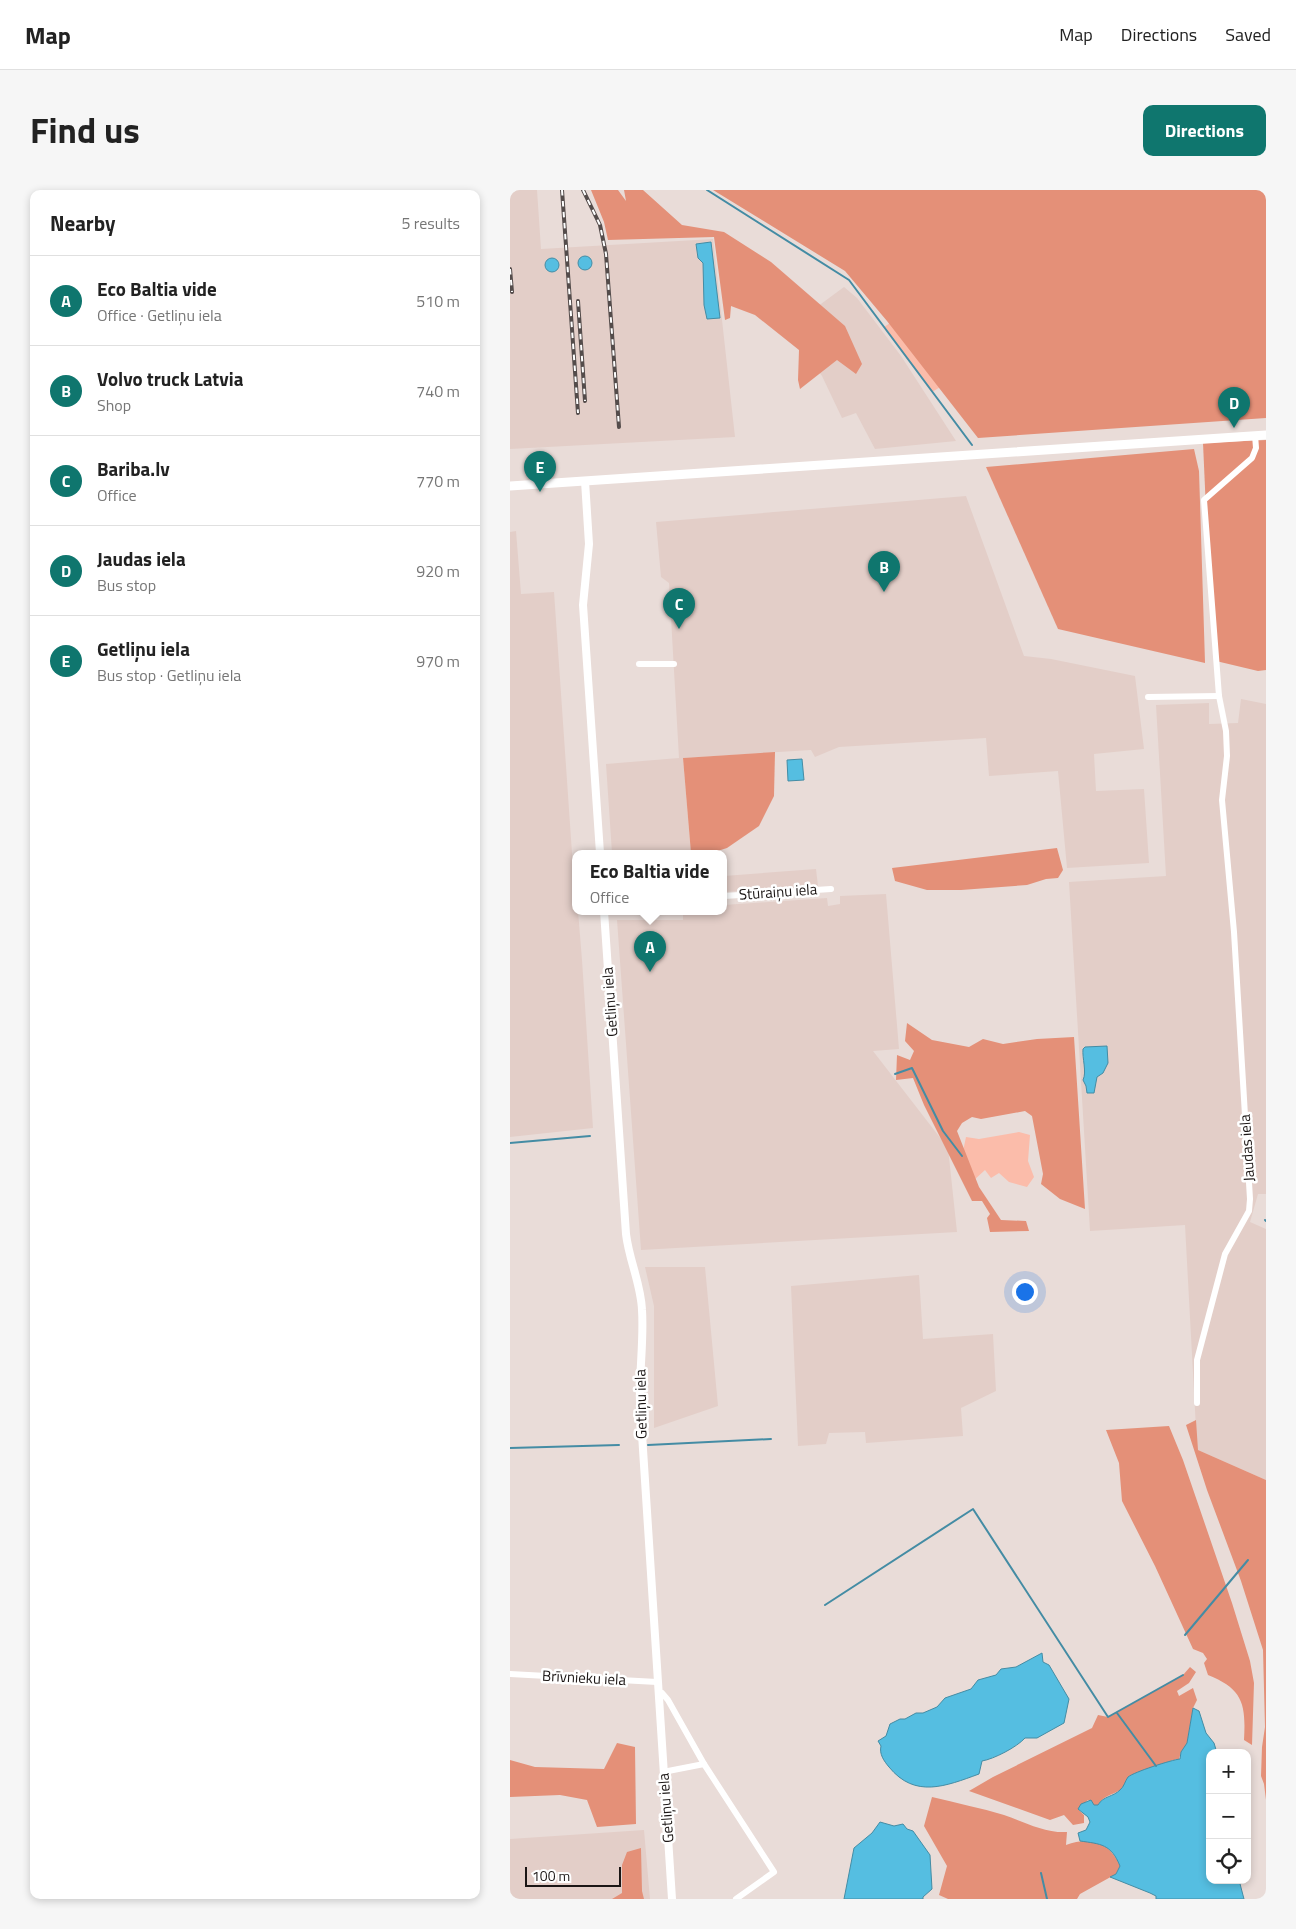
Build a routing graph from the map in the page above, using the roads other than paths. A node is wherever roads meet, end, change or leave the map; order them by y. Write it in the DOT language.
graph roads {
  1 [pos="1266,435"];
  2 [pos="1255,436"];
  3 [pos="585,481"];
  4 [pos="510,486"];
  5 [pos="639,664"];
  6 [pos="674,664"];
  7 [pos="1219,696"];
  8 [pos="1148,697"];
  9 [pos="600,850"];
  10 [pos="831,889"];
  11 [pos="727,896"];
  12 [pos="604,915"];
  13 [pos="1197,1403"];
  14 [pos="510,1674"];
  15 [pos="657,1682"];
  16 [pos="658,1692"];
  17 [pos="704,1764"];
  18 [pos="664,1772"];
  19 [pos="672,1899"];
  20 [pos="736,1899"];
  1 -- 2 [label="main road"];
  2 -- 3 [label="main road"];
  2 -- 7 [label="street, Jaudas iela"];
  3 -- 4 [label="main road"];
  3 -- 9 [label="street"];
  5 -- 6 [label="street"];
  7 -- 8 [label="street"];
  7 -- 13 [label="street, Jaudas iela"];
  10 -- 11 [label="street, Stūraiņu iela"];
  12 -- 15 [label="street, Getliņu iela"];
  14 -- 15 [label="street, Brīvnieku iela"];
  15 -- 16 [label="street, Getliņu iela"];
  16 -- 17 [label="street"];
  16 -- 18 [label="street, Getliņu iela"];
  17 -- 18 [label="street"];
  17 -- 20 [label="street"];
  18 -- 19 [label="street, Getliņu iela"];
}
